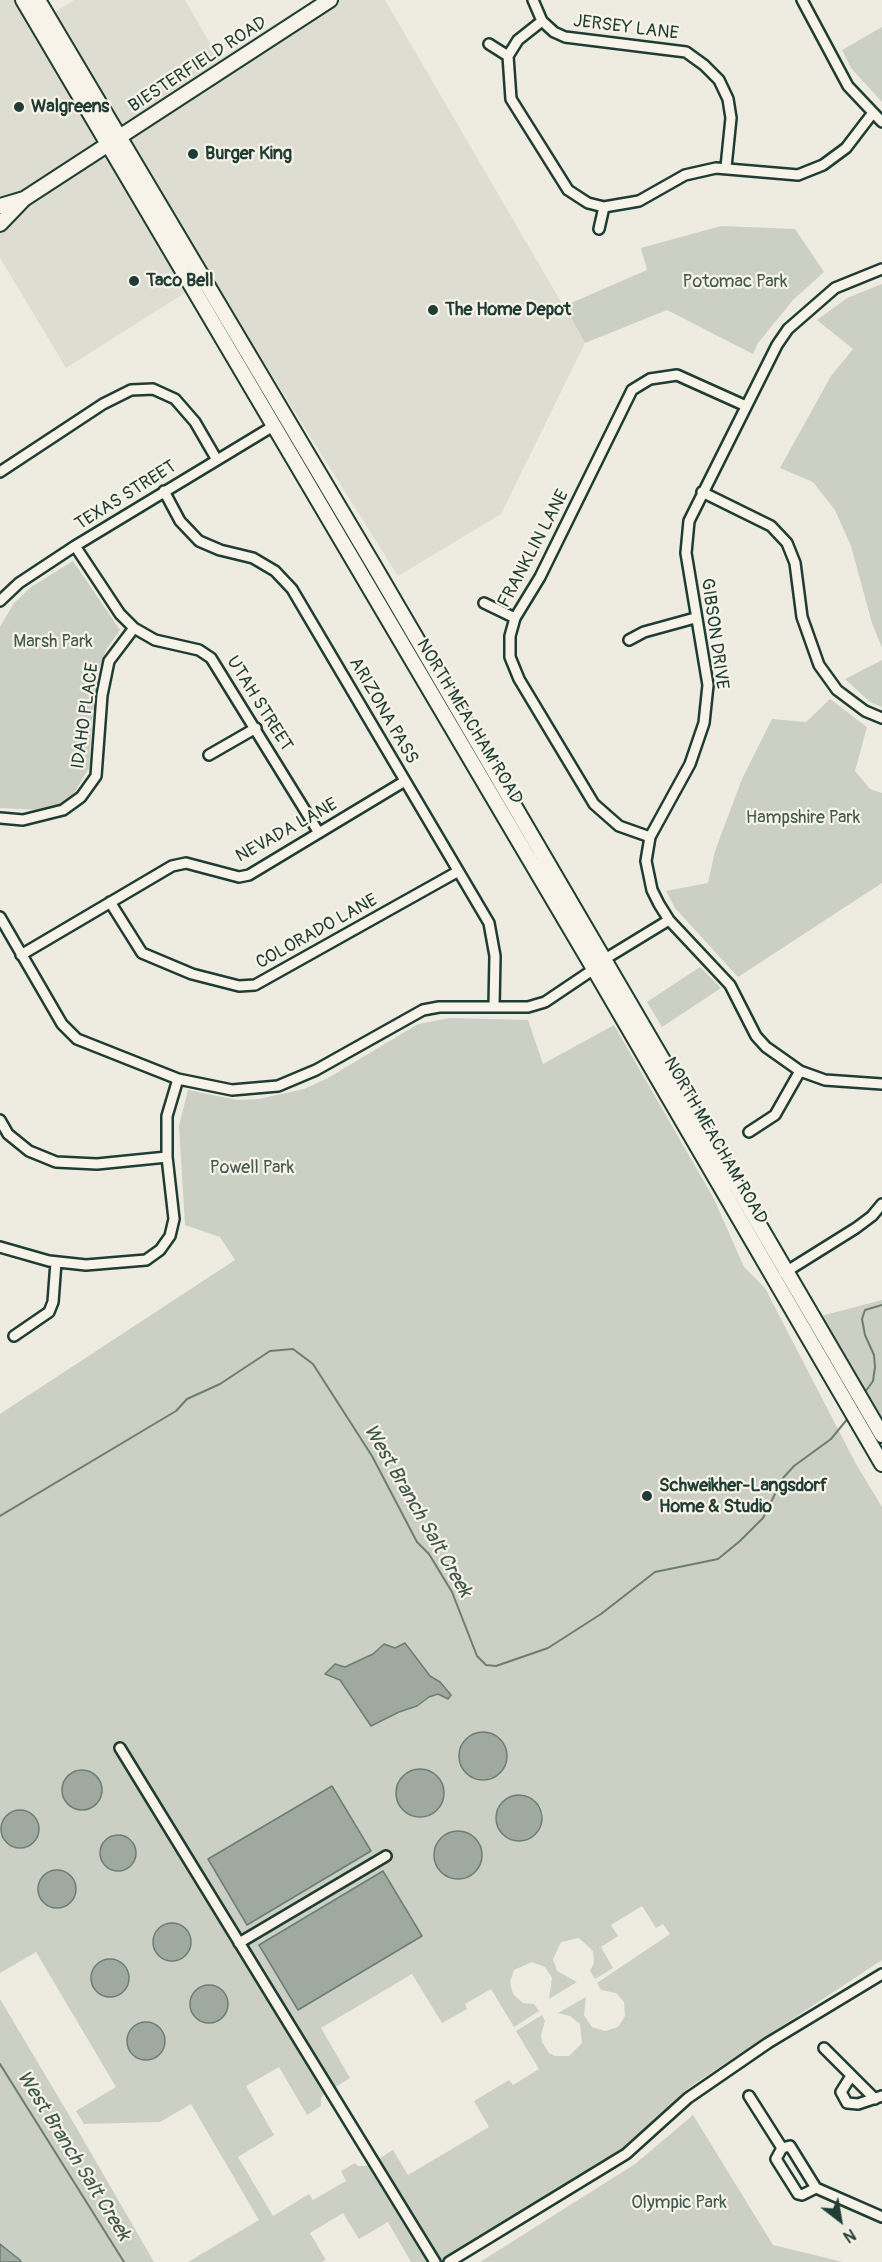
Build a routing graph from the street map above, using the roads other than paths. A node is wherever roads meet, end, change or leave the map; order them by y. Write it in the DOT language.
graph roads {
  1 [pos="23,0"];
  2 [pos="38,0"];
  3 [pos="330,0"];
  4 [pos="533,0"];
  5 [pos="802,0"];
  6 [pos="542,21"];
  7 [pos="489,44"];
  8 [pos="508,56"];
  9 [pos="872,114"];
  10 [pos="882,122"];
  11 [pos="120,136"];
  12 [pos="108,145"];
  13 [pos="726,167"];
  14 [pos="24,199"];
  15 [pos="0,206"];
  16 [pos="604,207"];
  17 [pos="0,224"];
  18 [pos="599,229"];
  19 [pos="882,269"];
  20 [pos="746,406"];
  21 [pos="275,425"];
  22 [pos="217,460"];
  23 [pos="0,472"];
  24 [pos="164,491"];
  25 [pos="702,492"];
  26 [pos="75,546"];
  27 [pos="0,601"];
  28 [pos="484,603"];
  29 [pos="514,618"];
  30 [pos="696,618"];
  31 [pos="134,628"];
  32 [pos="629,640"];
  33 [pos="882,718"];
  34 [pos="256,728"];
  35 [pos="209,755"];
  36 [pos="405,781"];
  37 [pos="0,818"];
  38 [pos="319,833"];
  39 [pos="650,837"];
  40 [pos="457,872"];
  41 [pos="110,902"];
  42 [pos="0,917"];
  43 [pos="669,920"];
  44 [pos="21,955"];
  45 [pos="605,959"];
  46 [pos="594,969"];
  47 [pos="494,1006"];
  48 [pos="800,1071"];
  49 [pos="178,1079"];
  50 [pos="882,1084"];
  51 [pos="0,1120"];
  52 [pos="749,1132"];
  53 [pos="167,1157"];
  54 [pos="882,1204"];
  55 [pos="0,1247"];
  56 [pos="56,1262"];
  57 [pos="788,1270"];
  58 [pos="774,1279"];
  59 [pos="14,1336"];
  60 [pos="882,1435"];
  61 [pos="882,1464"];
  62 [pos="120,1748"];
  63 [pos="386,1856"];
  64 [pos="239,1943"];
  65 [pos="882,1974"];
  66 [pos="824,2048"];
  67 [pos="851,2076"];
  68 [pos="749,2096"];
  69 [pos="878,2097"];
  70 [pos="783,2148"];
  71 [pos="816,2188"];
  72 [pos="882,2217"];
  73 [pos="435,2262"];
  74 [pos="449,2262"];
  1 -- 12 [label="main road, NORTH MEACHAM ROAD"];
  2 -- 11 [label="main road, NORTH MEACHAM ROAD"];
  3 -- 11 [label="main road, BIESTERFIELD ROAD"];
  4 -- 6 [label="street"];
  5 -- 9 [label="street"];
  6 -- 8 [label="street"];
  6 -- 13 [label="street, JERSEY LANE"];
  7 -- 8 [label="street"];
  8 -- 16 [label="street"];
  9 -- 10 [label="street"];
  9 -- 13 [label="street"];
  11 -- 12 [label="main road, BIESTERFIELD ROAD"];
  11 -- 45 [label="main road, NORTH MEACHAM ROAD"];
  12 -- 14 [label="main road, BIESTERFIELD ROAD"];
  12 -- 21 [label="main road, NORTH MEACHAM ROAD"];
  13 -- 16 [label="street"];
  14 -- 15 [label="main road, BIESTERFIELD ROAD"];
  14 -- 17 [label="main road, BIESTERFIELD ROAD"];
  16 -- 18 [label="street"];
  19 -- 20 [label="street, GIBSON DRIVE"];
  20 -- 25 [label="street, GIBSON DRIVE"];
  20 -- 29 [label="street, FRANKLIN LANE"];
  21 -- 22 [label="street, TEXAS STREET"];
  21 -- 46 [label="main road, NORTH MEACHAM ROAD"];
  22 -- 23 [label="street"];
  22 -- 24 [label="street, TEXAS STREET"];
  24 -- 26 [label="street, TEXAS STREET"];
  24 -- 36 [label="street, ARIZONA PASS"];
  25 -- 30 [label="street, GIBSON DRIVE"];
  25 -- 33 [label="street"];
  26 -- 27 [label="street, TEXAS STREET"];
  26 -- 31 [label="street, UTAH STREET"];
  28 -- 29 [label="street"];
  29 -- 39 [label="street, FRANKLIN LANE"];
  30 -- 32 [label="street"];
  30 -- 39 [label="street, GIBSON DRIVE"];
  31 -- 34 [label="street, UTAH STREET"];
  31 -- 37 [label="street, IDAHO PLACE"];
  34 -- 35 [label="street"];
  34 -- 38 [label="street, UTAH STREET"];
  36 -- 38 [label="street, NEVADA LANE"];
  36 -- 40 [label="street, ARIZONA PASS"];
  38 -- 41 [label="street, NEVADA LANE"];
  39 -- 43 [label="street, GIBSON DRIVE"];
  40 -- 41 [label="street, COLORADO LANE"];
  40 -- 47 [label="street, ARIZONA PASS"];
  41 -- 44 [label="street, NEVADA LANE"];
  42 -- 44 [label="street"];
  43 -- 45 [label="street"];
  43 -- 48 [label="street, GIBSON DRIVE"];
  44 -- 49 [label="street"];
  45 -- 46 [label="street"];
  45 -- 57 [label="main road, NORTH MEACHAM ROAD"];
  46 -- 47 [label="street"];
  46 -- 58 [label="main road, NORTH MEACHAM ROAD"];
  47 -- 49 [label="street"];
  48 -- 50 [label="street, GIBSON DRIVE"];
  48 -- 52 [label="street"];
  49 -- 53 [label="street"];
  51 -- 53 [label="street"];
  53 -- 56 [label="street"];
  54 -- 57 [label="street"];
  55 -- 56 [label="street"];
  56 -- 59 [label="street"];
  57 -- 58 [label="street"];
  57 -- 60 [label="main road, NORTH MEACHAM ROAD"];
  58 -- 61 [label="main road, NORTH MEACHAM ROAD"];
  62 -- 64 [label="street"];
  63 -- 64 [label="street"];
  64 -- 73 [label="street"];
  65 -- 74 [label="street"];
  66 -- 67 [label="street"];
  67 -- 69 [label="street"];
  67 -- 69 [label="street"];
  68 -- 70 [label="street"];
  70 -- 71 [label="street"];
  70 -- 71 [label="street"];
  71 -- 72 [label="street"];
}
